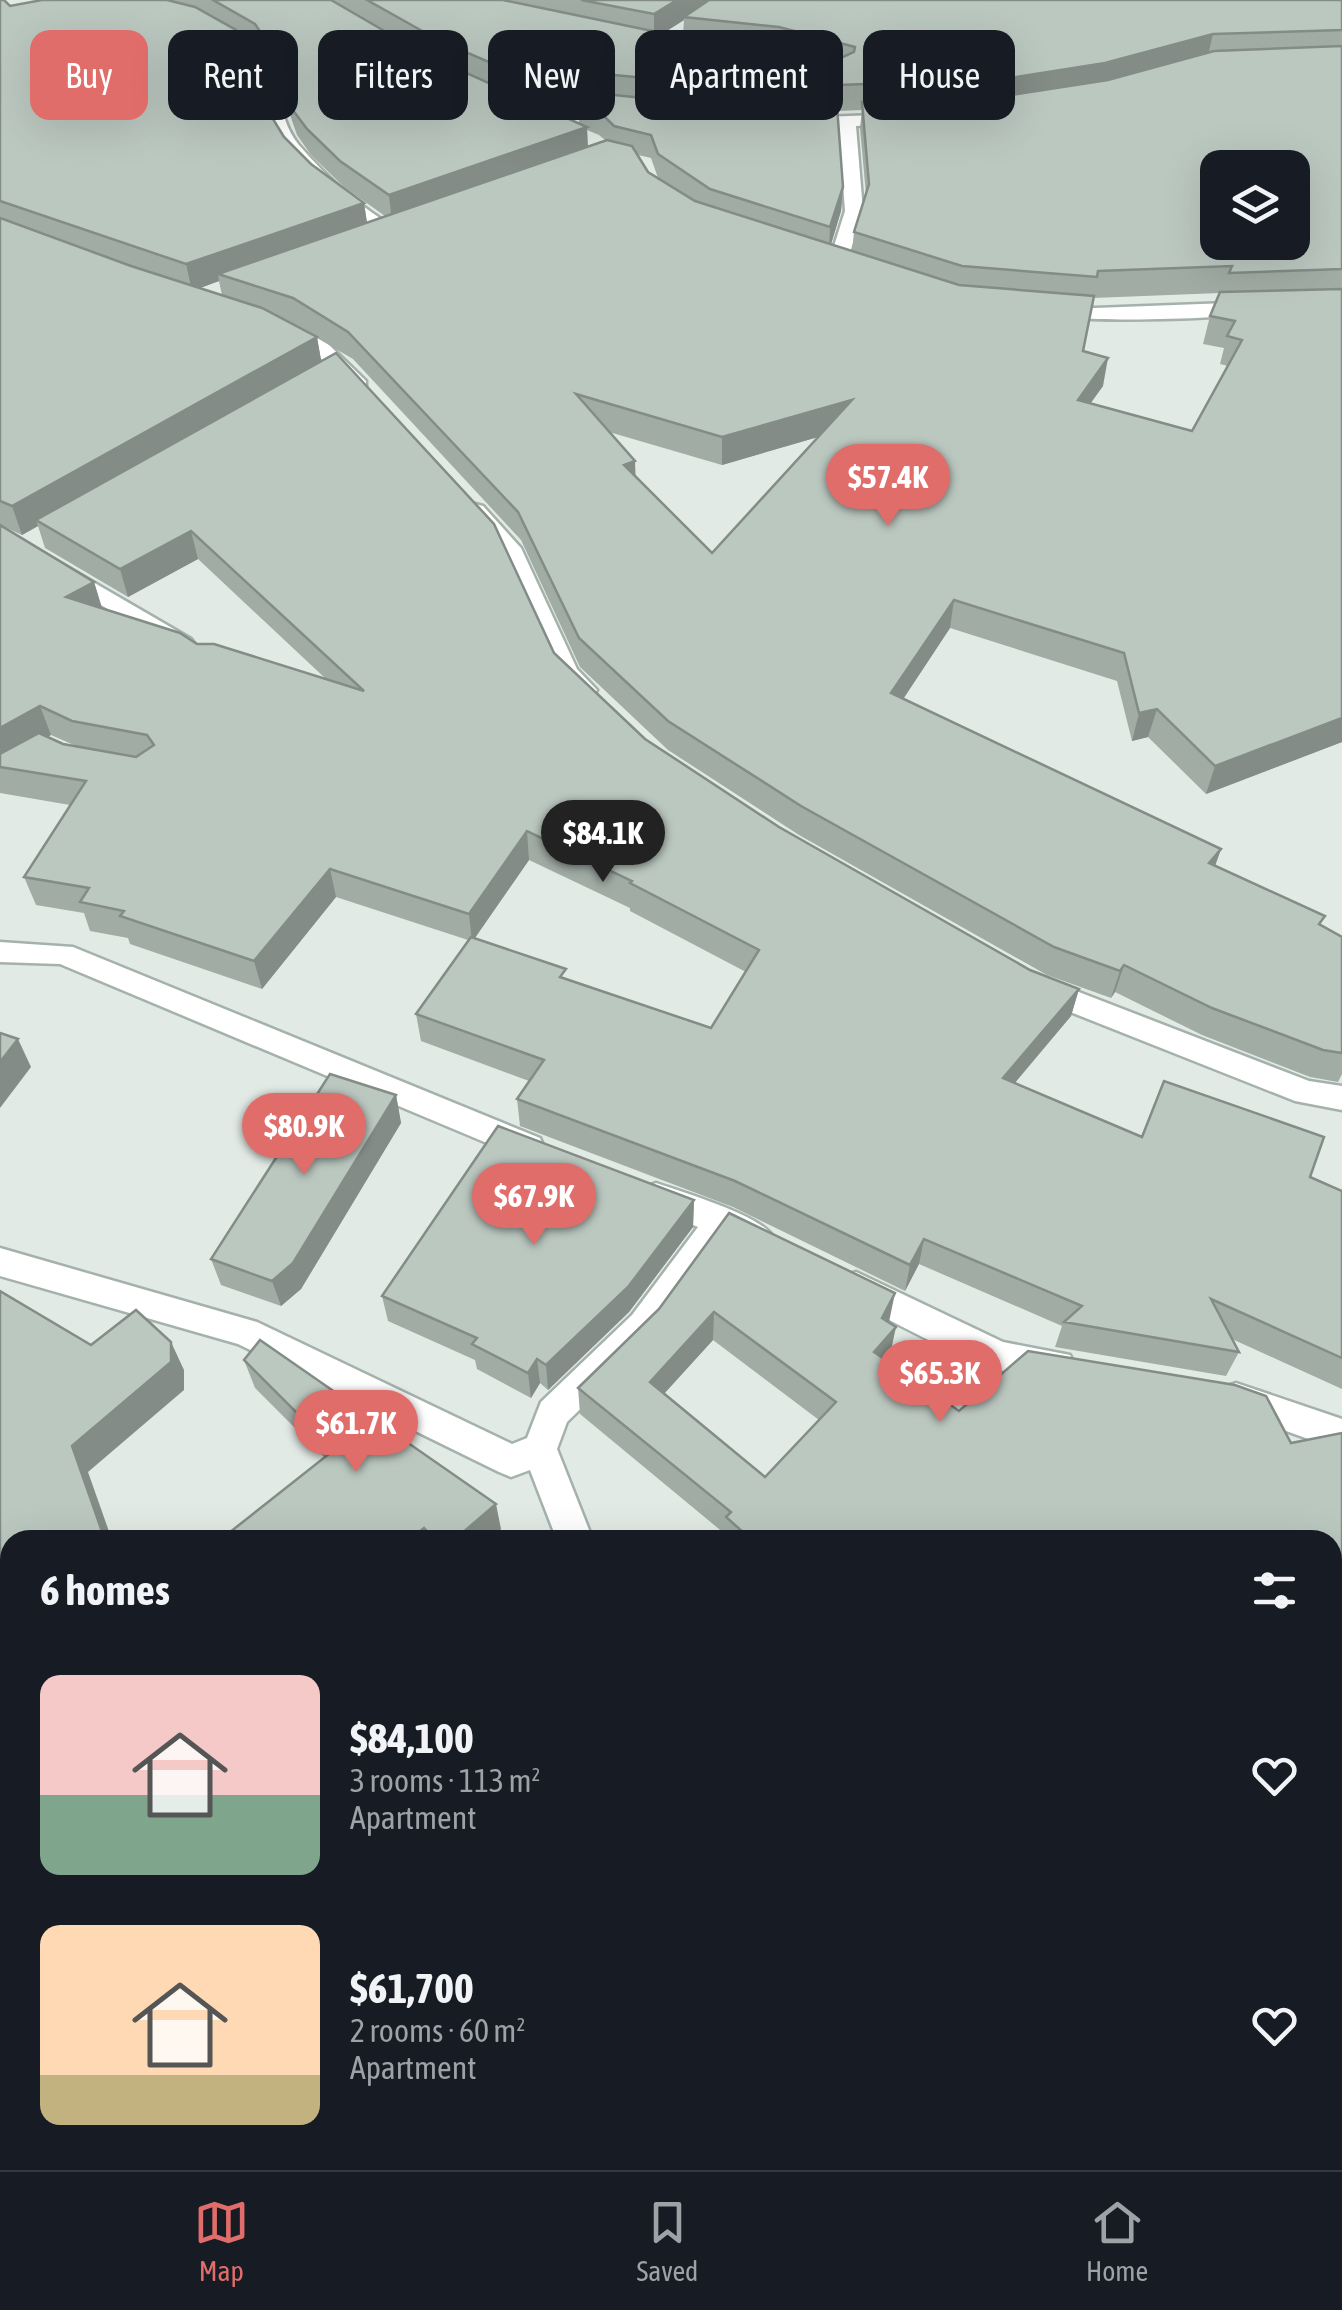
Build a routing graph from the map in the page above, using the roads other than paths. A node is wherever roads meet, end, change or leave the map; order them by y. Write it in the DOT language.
graph roads {
  1 [pos="185,21"];
  2 [pos="885,120"];
  3 [pos="846,122"];
  4 [pos="772,123"];
  5 [pos="393,233"];
  6 [pos="837,265"];
  7 [pos="1266,308"];
  8 [pos="1036,310"];
  9 [pos="264,321"];
  10 [pos="378,407"];
  11 [pos="456,491"];
  12 [pos="0,536"];
  13 [pos="200,654"];
  14 [pos="606,710"];
  15 [pos="0,952"];
  16 [pos="1018,977"];
  17 [pos="1342,1098"];
  18 [pos="562,1162"];
  19 [pos="633,1188"];
  20 [pos="721,1220"];
  21 [pos="791,1254"];
  22 [pos="0,1262"];
  23 [pos="826,1271"];
  24 [pos="1092,1371"];
  25 [pos="1203,1390"];
  26 [pos="1342,1435"];
  27 [pos="540,1449"];
  28 [pos="571,1530"];
  1 -- 5 [label="street"];
  2 -- 3 [label="street"];
  3 -- 4 [label="street"];
  3 -- 6 [label="street"];
  7 -- 8 [label="street"];
  9 -- 10 [label="street"];
  11 -- 14 [label="street"];
  12 -- 13 [label="street"];
  15 -- 18 [label="street"];
  16 -- 17 [label="street"];
  19 -- 20 [label="street"];
  20 -- 21 [label="street"];
  20 -- 27 [label="street"];
  22 -- 27 [label="street"];
  23 -- 24 [label="street"];
  25 -- 26 [label="street"];
  27 -- 28 [label="street"];
}
